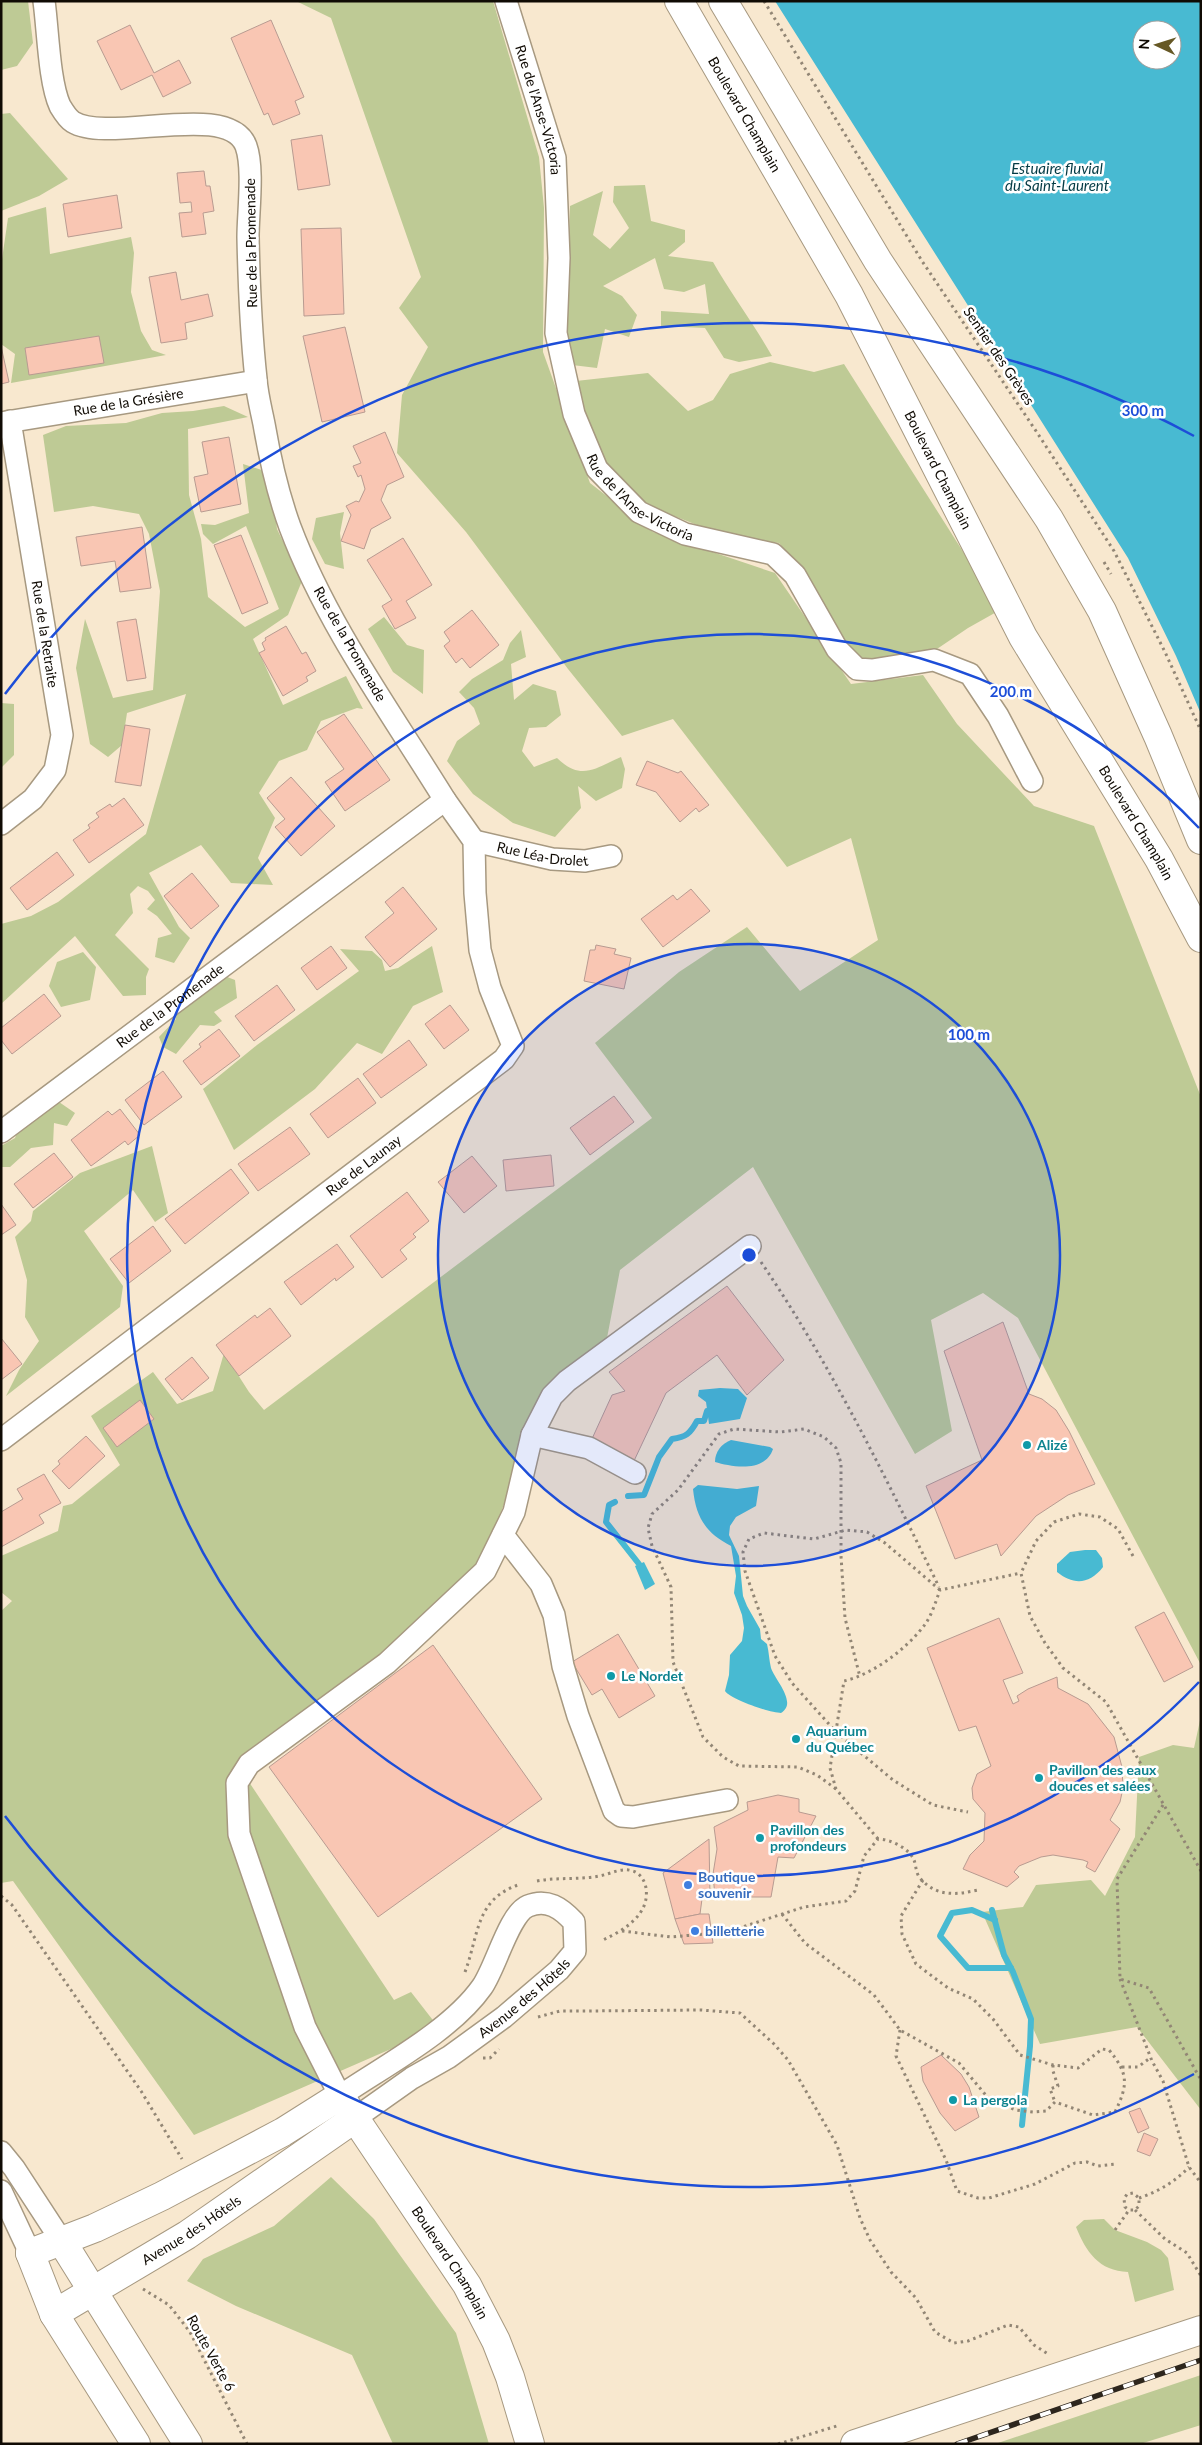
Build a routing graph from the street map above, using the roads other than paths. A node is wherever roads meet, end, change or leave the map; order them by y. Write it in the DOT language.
graph roads {
  1 [pos="44,1"];
  2 [pos="506,1"];
  3 [pos="679,1"];
  4 [pos="723,1"];
  5 [pos="256,381"];
  6 [pos="6,422"];
  7 [pos="1032,781"];
  8 [pos="444,800"];
  9 [pos="1,824"];
  10 [pos="1201,840"];
  11 [pos="474,841"];
  12 [pos="611,856"];
  13 [pos="1201,938"];
  14 [pos="1,1132"];
  15 [pos="750,1246"];
  16 [pos="532,1435"];
  17 [pos="1,1440"];
  18 [pos="635,1473"];
  19 [pos="503,1535"];
  20 [pos="727,1800"];
  21 [pos="347,2108"];
  22 [pos="1,2152"];
  23 [pos="1,2191"];
  24 [pos="61,2240"];
  25 [pos="30,2253"];
  26 [pos="93,2292"];
  27 [pos="54,2314"];
  28 [pos="1201,2330"];
  29 [pos="135,2443"];
  30 [pos="188,2444"];
  31 [pos="530,2444"];
  32 [pos="854,2444"];
  1 -- 5 [label="street, Rue de la Promenade"];
  2 -- 7 [label="street, Rue de l'Anse-Victoria"];
  3 -- 13 [label="main road, Boulevard Champlain"];
  4 -- 10 [label="main road"];
  5 -- 6 [label="street, Rue de la Grésière"];
  5 -- 8 [label="street, Rue de la Promenade"];
  6 -- 9 [label="street, Rue de la Retraite"];
  8 -- 11 [label="street"];
  8 -- 14 [label="street, Rue de la Promenade"];
  11 -- 12 [label="street, Rue Léa-Drolet"];
  11 -- 17 [label="street, Rue de Launay"];
  15 -- 16 [label="street"];
  16 -- 18 [label="street"];
  16 -- 19 [label="street"];
  19 -- 20 [label="street"];
  19 -- 21 [label="street"];
  21 -- 21 [label="street, Avenue des Hôtels"];
  21 -- 24 [label="main road, Avenue des Hôtels"];
  21 -- 26 [label="main road, Avenue des Hôtels"];
  21 -- 31 [label="main road, Boulevard Champlain"];
  22 -- 24 [label="street"];
  23 -- 25 [label="street"];
  24 -- 25 [label="main road, Avenue des Hôtels"];
  24 -- 26 [label="main road"];
  25 -- 27 [label="main road"];
  26 -- 27 [label="main road, Avenue des Hôtels"];
  26 -- 30 [label="main road"];
  27 -- 29 [label="main road"];
  28 -- 32 [label="main road"];
}
